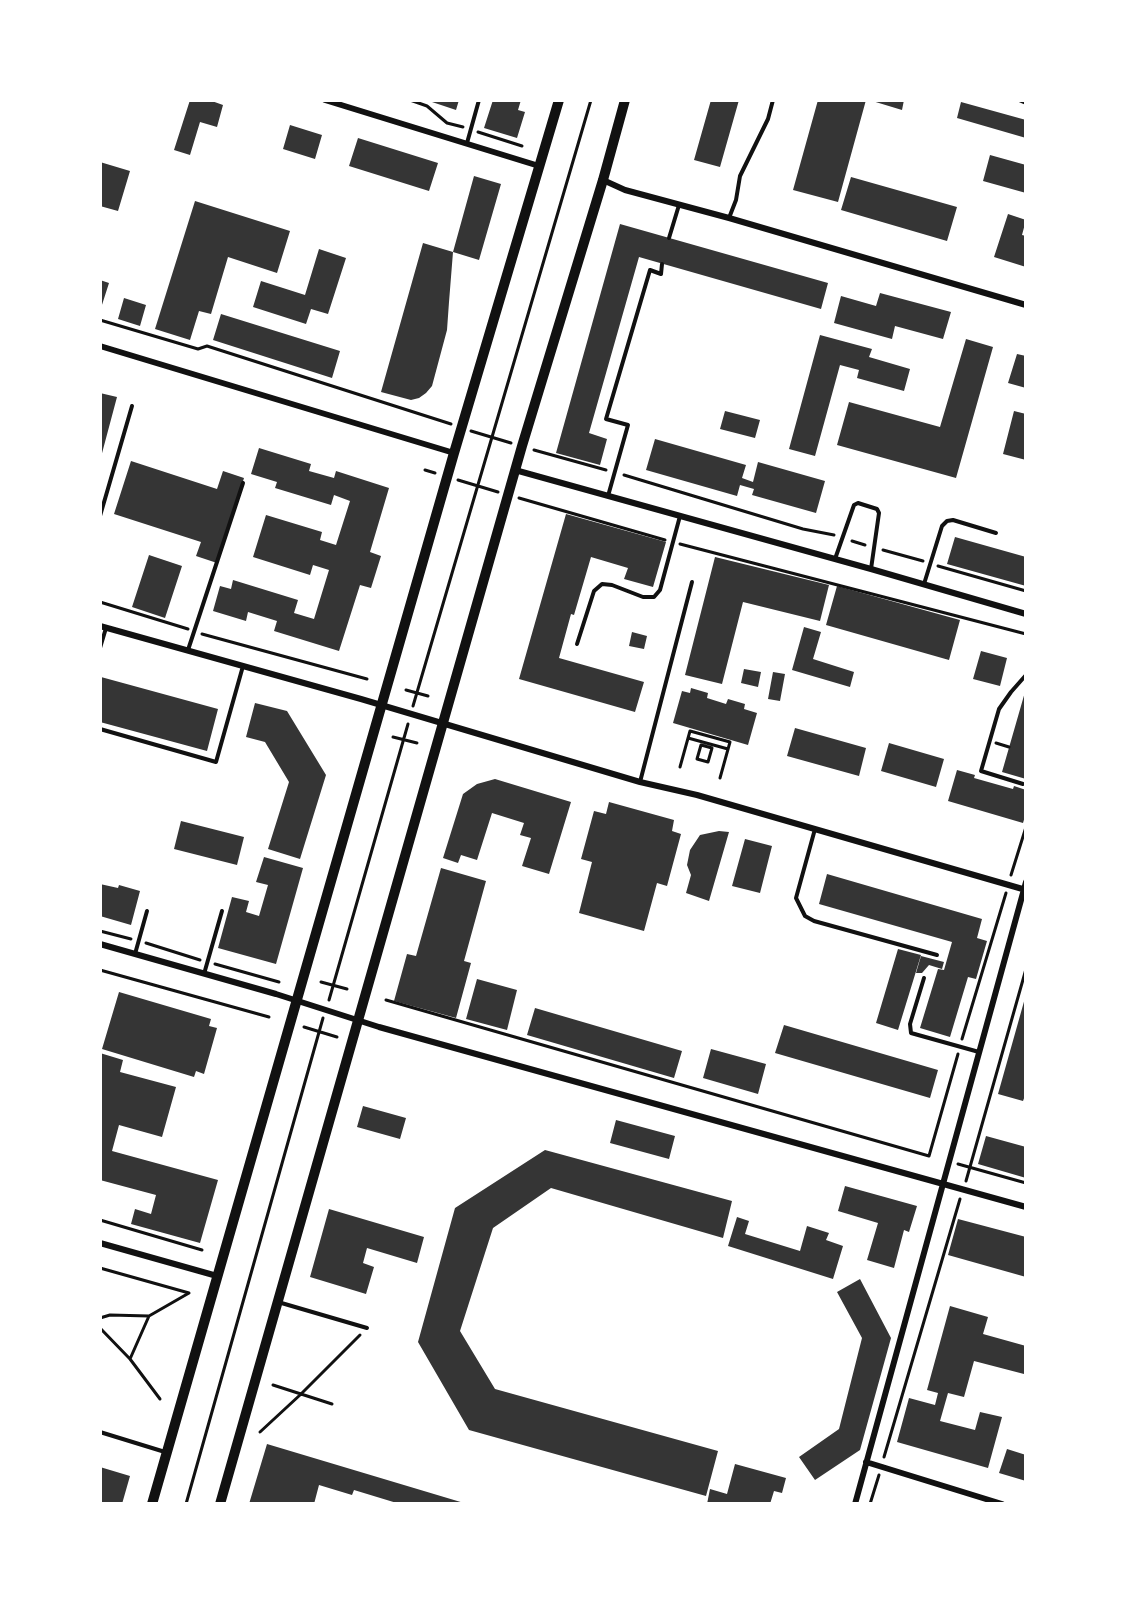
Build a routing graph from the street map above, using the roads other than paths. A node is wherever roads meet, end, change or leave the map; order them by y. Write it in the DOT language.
graph roads {
  1 [pos="325,100"];
  2 [pos="479,100"];
  3 [pos="559,100"];
  4 [pos="624,100"];
  5 [pos="772,100"];
  6 [pos="1019,100"];
  7 [pos="1026,103"];
  8 [pos="466,144"];
  9 [pos="540,166"];
  10 [pos="603,180"];
  11 [pos="679,205"];
  12 [pos="729,218"];
  13 [pos="669,238"];
  14 [pos="662,264"];
  15 [pos="1026,305"];
  16 [pos="100,346"];
  17 [pos="132,406"];
  18 [pos="454,453"];
  19 [pos="515,470"];
  20 [pos="243,483"];
  21 [pos="608,496"];
  22 [pos="103,497"];
  23 [pos="100,516"];
  24 [pos="680,516"];
  25 [pos="996,533"];
  26 [pos="835,559"];
  27 [pos="872,569"];
  28 [pos="692,582"];
  29 [pos="924,584"];
  30 [pos="1026,614"];
  31 [pos="104,626"];
  32 [pos="577,644"];
  33 [pos="100,648"];
  34 [pos="188,651"];
  35 [pos="243,666"];
  36 [pos="1026,675"];
  37 [pos="382,705"];
  38 [pos="443,723"];
  39 [pos="100,729"];
  40 [pos="640,782"];
  41 [pos="1023,784"];
  42 [pos="815,828"];
  43 [pos="1025,887"];
  44 [pos="147,911"];
  45 [pos="222,911"];
  46 [pos="100,944"];
  47 [pos="135,954"];
  48 [pos="937,955"];
  49 [pos="204,974"];
  50 [pos="924,978"];
  51 [pos="297,1001"];
  52 [pos="357,1021"];
  53 [pos="979,1052"];
  54 [pos="943,1183"];
  55 [pos="1026,1207"];
  56 [pos="100,1243"];
  57 [pos="217,1276"];
  58 [pos="277,1302"];
  59 [pos="367,1328"];
  60 [pos="100,1432"];
  61 [pos="166,1453"];
  62 [pos="866,1462"];
  63 [pos="152,1503"];
  64 [pos="220,1503"];
  65 [pos="855,1503"];
  66 [pos="1002,1503"];
  1 -- 8 [label="street"];
  2 -- 8 [label="lane"];
  3 -- 9 [label="main road"];
  4 -- 10 [label="main road"];
  5 -- 12 [label="lane"];
  6 -- 7 [label="lane"];
  8 -- 9 [label="street"];
  9 -- 18 [label="main road"];
  10 -- 11 [label="street"];
  10 -- 19 [label="main road"];
  11 -- 12 [label="street"];
  11 -- 13 [label="lane"];
  12 -- 15 [label="street"];
  14 -- 21 [label="lane"];
  16 -- 18 [label="street"];
  17 -- 22 [label="lane"];
  18 -- 37 [label="main road"];
  19 -- 21 [label="street"];
  19 -- 38 [label="main road"];
  20 -- 34 [label="lane"];
  21 -- 24 [label="street"];
  22 -- 23 [label="lane"];
  24 -- 26 [label="street"];
  24 -- 32 [label="lane"];
  25 -- 29 [label="lane"];
  26 -- 27 [label="street"];
  26 -- 27 [label="lane"];
  27 -- 29 [label="street"];
  28 -- 40 [label="lane"];
  29 -- 30 [label="street"];
  31 -- 33 [label="lane"];
  31 -- 34 [label="street"];
  34 -- 35 [label="street"];
  35 -- 37 [label="street"];
  35 -- 39 [label="lane"];
  36 -- 41 [label="lane"];
  37 -- 38 [label="street"];
  37 -- 51 [label="main road"];
  38 -- 40 [label="street"];
  38 -- 52 [label="main road"];
  40 -- 42 [label="street"];
  42 -- 43 [label="street"];
  42 -- 48 [label="lane"];
  43 -- 53 [label="street"];
  44 -- 47 [label="lane"];
  45 -- 49 [label="lane"];
  46 -- 47 [label="street"];
  47 -- 49 [label="street"];
  49 -- 51 [label="street"];
  50 -- 53 [label="lane"];
  51 -- 52 [label="street"];
  51 -- 57 [label="main road"];
  52 -- 54 [label="street"];
  52 -- 58 [label="main road"];
  53 -- 54 [label="street"];
  54 -- 55 [label="street"];
  54 -- 62 [label="street"];
  56 -- 57 [label="street"];
  57 -- 61 [label="main road"];
  58 -- 59 [label="lane"];
  58 -- 64 [label="main road"];
  60 -- 61 [label="lane"];
  61 -- 63 [label="main road"];
  62 -- 65 [label="street"];
  62 -- 66 [label="street"];
}
